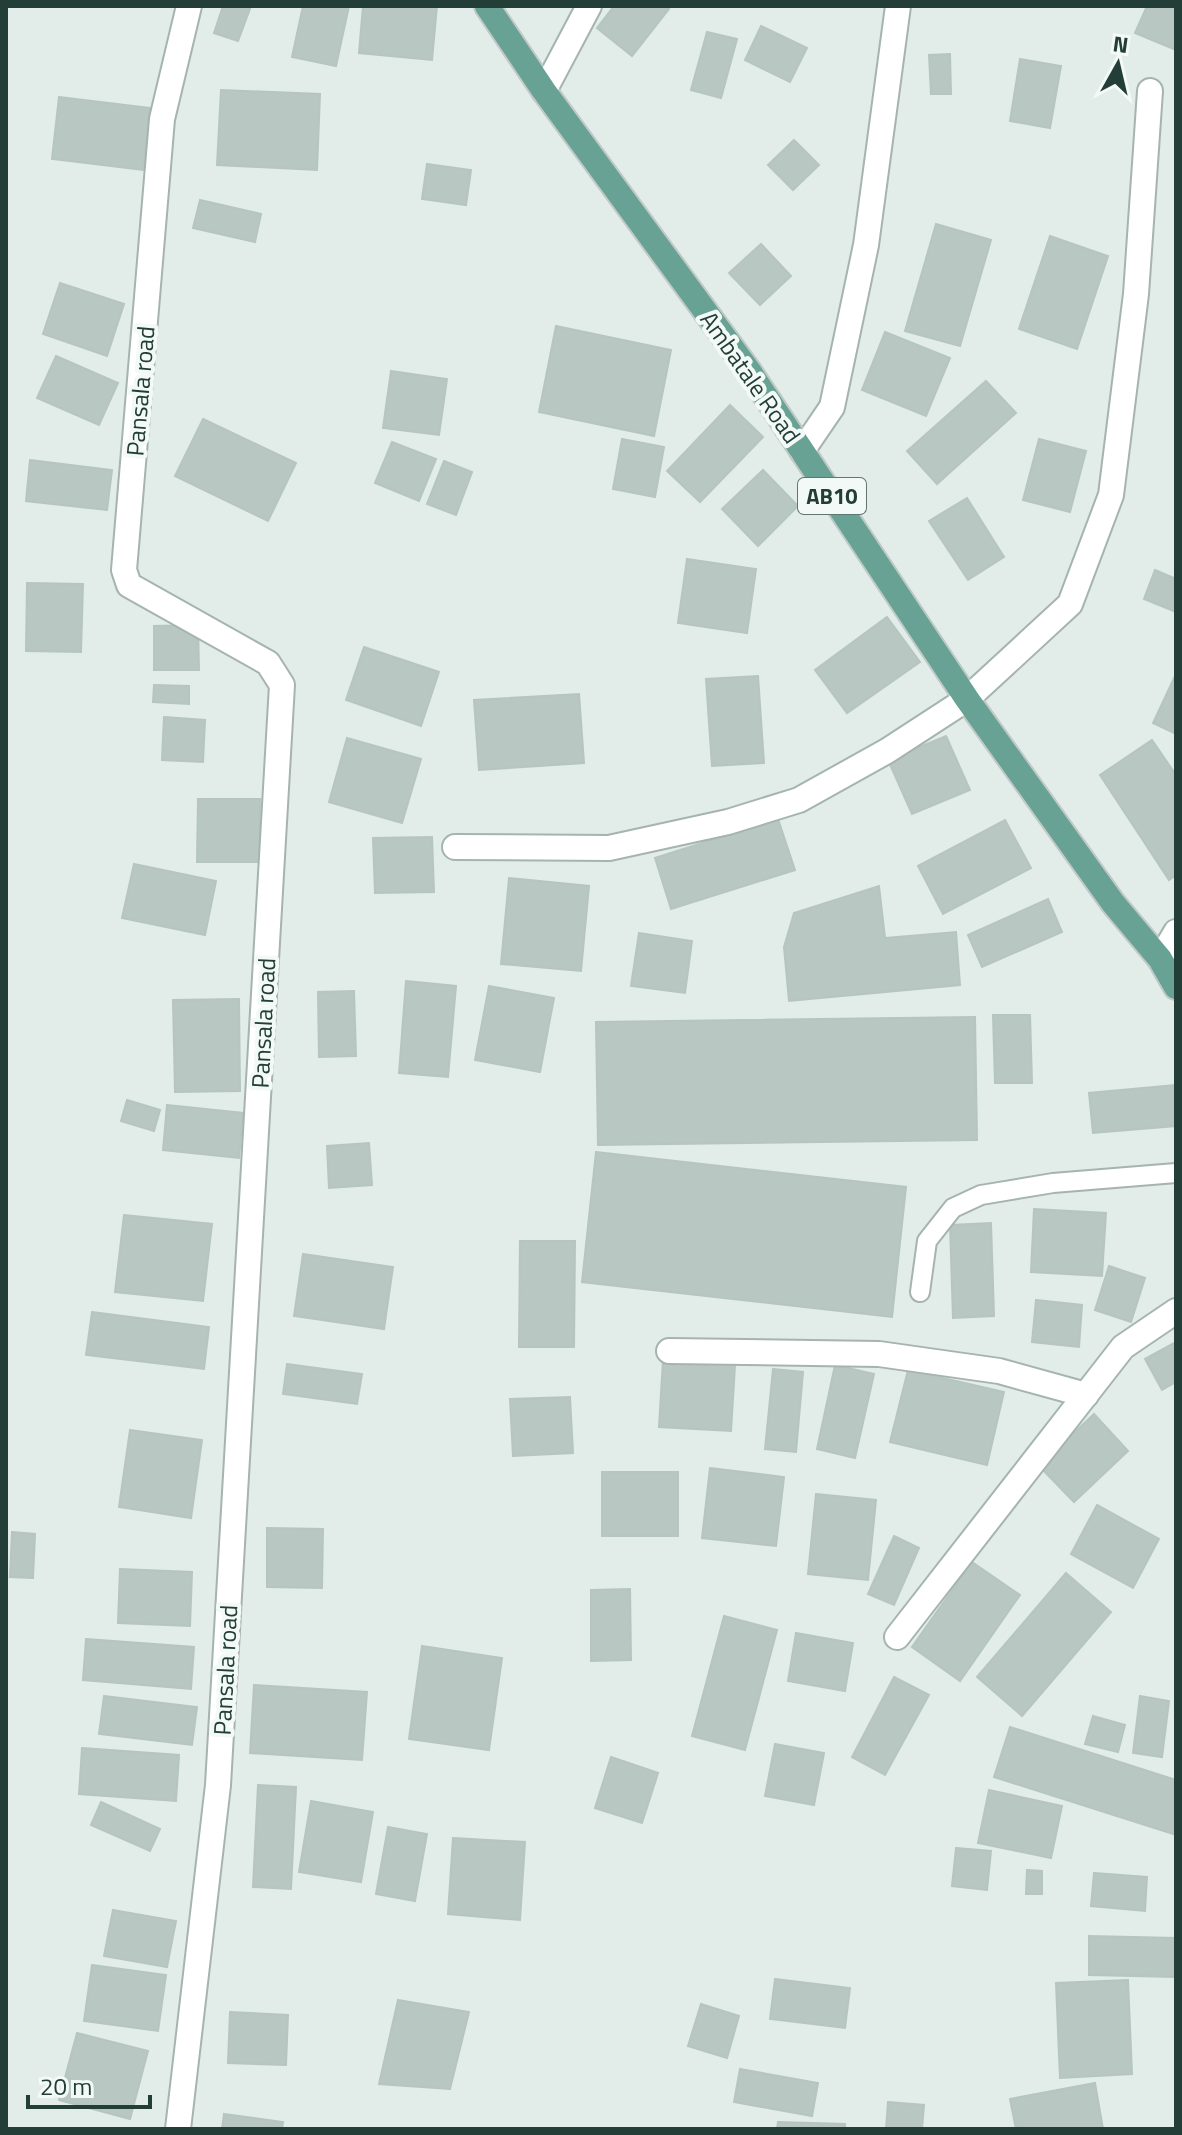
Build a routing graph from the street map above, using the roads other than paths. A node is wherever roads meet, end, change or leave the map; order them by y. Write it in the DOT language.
graph roads {
  1 [pos="189,6"];
  2 [pos="487,6"];
  3 [pos="589,6"];
  4 [pos="898,6"];
  5 [pos="544,91"];
  6 [pos="1150,91"];
  7 [pos="802,451"];
  8 [pos="967,699"];
  9 [pos="455,847"];
  10 [pos="1176,932"];
  11 [pos="1160,959"];
  12 [pos="1176,987"];
  13 [pos="1176,1173"];
  14 [pos="920,1292"];
  15 [pos="1176,1311"];
  16 [pos="669,1351"];
  17 [pos="1086,1395"];
  18 [pos="897,1637"];
  19 [pos="178,2129"];
  1 -- 19 [label="street, Pansala road"];
  2 -- 5 [label="main road, Ambatale Road / AB10"];
  3 -- 5 [label="street"];
  4 -- 7 [label="street"];
  5 -- 7 [label="main road, Ambatale Road / AB10"];
  6 -- 8 [label="street"];
  7 -- 8 [label="main road, Ambatale Road / AB10"];
  8 -- 9 [label="street"];
  8 -- 11 [label="main road, Ambatale Road / AB10"];
  10 -- 11 [label="street"];
  11 -- 12 [label="main road, Ambatale Road / AB10"];
  13 -- 14 [label="lane"];
  15 -- 17 [label="street"];
  16 -- 17 [label="street"];
  17 -- 18 [label="street"];
}
